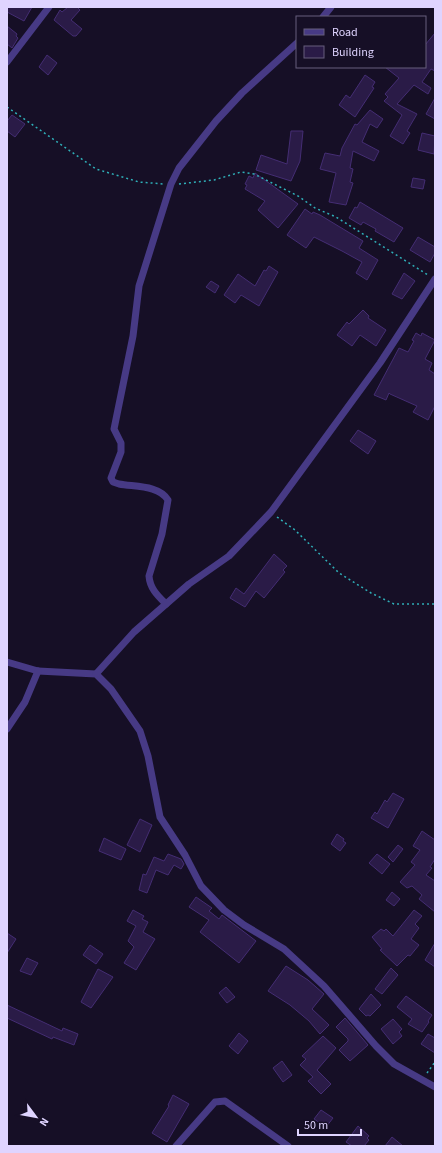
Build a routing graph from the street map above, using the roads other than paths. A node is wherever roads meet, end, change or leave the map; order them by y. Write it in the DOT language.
graph roads {
  1 [pos="49,7"];
  2 [pos="331,7"];
  3 [pos="324,16"];
  4 [pos="296,44"];
  5 [pos="7,62"];
  6 [pos="435,279"];
  7 [pos="166,604"];
  8 [pos="7,662"];
  9 [pos="38,671"];
  10 [pos="96,674"];
  11 [pos="7,729"];
  12 [pos="435,1087"];
  13 [pos="176,1146"];
  14 [pos="288,1146"];
  1 -- 5 [label="street"];
  2 -- 3 [label="street"];
  4 -- 7 [label="street"];
  6 -- 7 [label="street"];
  7 -- 10 [label="street"];
  8 -- 9 [label="street"];
  9 -- 10 [label="street"];
  9 -- 11 [label="street"];
  10 -- 12 [label="street"];
  13 -- 14 [label="street"];
}
